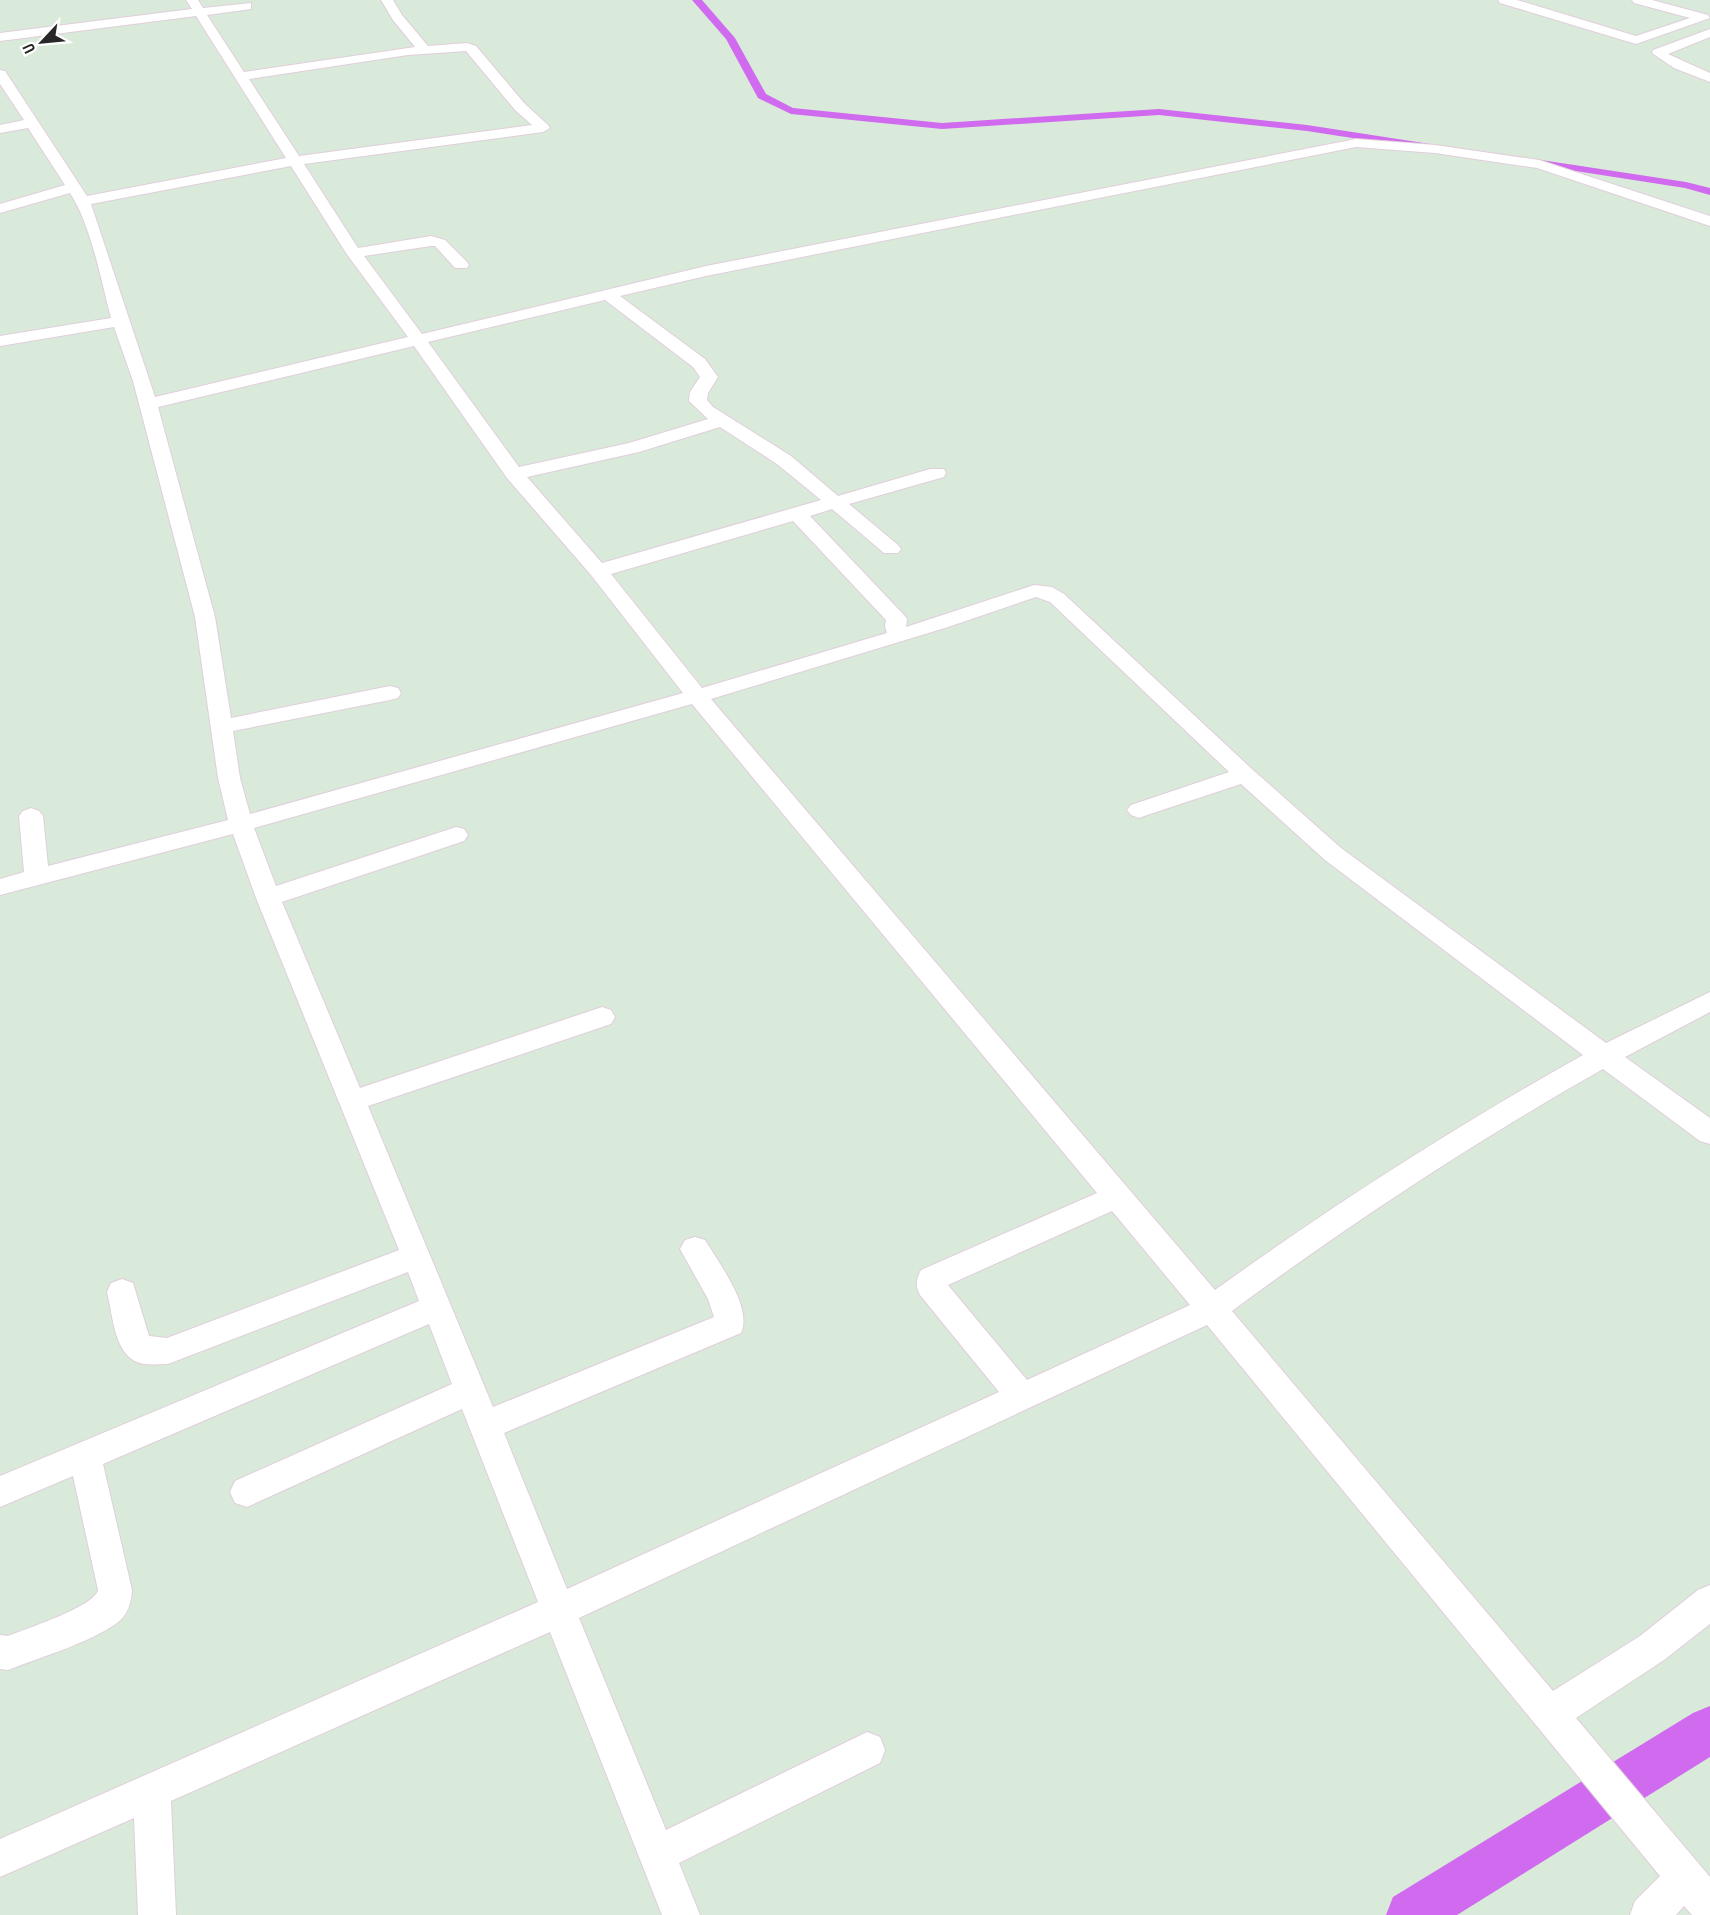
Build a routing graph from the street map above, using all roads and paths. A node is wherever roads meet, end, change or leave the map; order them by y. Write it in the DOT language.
graph roads {
  1 [pos="387,0"];
  2 [pos="1504,0"];
  3 [pos="1638,0"];
  4 [pos="196,3"];
  5 [pos="247,6"];
  6 [pos="1707,18"];
  7 [pos="1710,33"];
  8 [pos="0,37"];
  9 [pos="1636,40"];
  10 [pos="424,49"];
  11 [pos="1665,49"];
  12 [pos="0,74"];
  13 [pos="1710,78"];
  14 [pos="251,86"];
  15 [pos="32,123"];
  16 [pos="0,129"];
  17 [pos="295,161"];
  18 [pos="78,194"];
  19 [pos="0,209"];
  20 [pos="1710,221"];
  21 [pos="354,254"];
  22 [pos="461,265"];
  23 [pos="607,294"];
  24 [pos="120,321"];
  25 [pos="416,339"];
  26 [pos="0,341"];
  27 [pos="148,404"];
  28 [pos="721,421"];
  29 [pos="937,473"];
  30 [pos="514,474"];
  31 [pos="833,502"];
  32 [pos="796,513"];
  33 [pos="891,549"];
  34 [pos="598,571"];
  35 [pos="898,636"];
  36 [pos="390,693"];
  37 [pos="697,696"];
  38 [pos="220,727"];
  39 [pos="1245,775"];
  40 [pos="1139,810"];
  41 [pos="31,816"];
  42 [pos="241,824"];
  43 [pos="456,835"];
  44 [pos="37,877"];
  45 [pos="0,887"];
  46 [pos="268,898"];
  47 [pos="1710,1001"];
  48 [pos="602,1017"];
  49 [pos="1602,1056"];
  50 [pos="351,1101"];
  51 [pos="1710,1133"];
  52 [pos="1116,1197"];
  53 [pos="695,1249"];
  54 [pos="416,1256"];
  55 [pos="122,1292"];
  56 [pos="437,1306"];
  57 [pos="1212,1309"];
  58 [pos="470,1390"];
  59 [pos="1022,1397"];
  60 [pos="484,1426"];
  61 [pos="85,1455"];
  62 [pos="0,1492"];
  63 [pos="247,1492"];
  64 [pos="1710,1602"];
  65 [pos="560,1610"];
  66 [pos="0,1652"];
  67 [pos="1550,1714"];
  68 [pos="867,1750"];
  69 [pos="152,1789"];
  70 [pos="657,1854"];
  71 [pos="0,1858"];
  72 [pos="1685,1878"];
  73 [pos="1710,1907"];
  74 [pos="157,1915"];
  75 [pos="681,1915"];
  76 [pos="1649,1915"];
  1 -- 10 [label="street"];
  2 -- 9 [label="street"];
  3 -- 6 [label="street"];
  4 -- 5 [label="street"];
  4 -- 8 [label="street"];
  4 -- 14 [label="street"];
  6 -- 9 [label="street"];
  7 -- 11 [label="street"];
  9 -- 11 [label="street"];
  10 -- 14 [label="street"];
  10 -- 17 [label="street"];
  11 -- 13 [label="street"];
  12 -- 15 [label="street"];
  14 -- 17 [label="street"];
  15 -- 16 [label="street"];
  15 -- 18 [label="street"];
  17 -- 18 [label="street"];
  17 -- 21 [label="street"];
  18 -- 19 [label="street"];
  18 -- 24 [label="street"];
  20 -- 23 [label="street"];
  21 -- 22 [label="street"];
  21 -- 25 [label="street"];
  23 -- 25 [label="street"];
  23 -- 28 [label="street"];
  24 -- 26 [label="street"];
  24 -- 27 [label="street"];
  25 -- 27 [label="street"];
  25 -- 30 [label="street"];
  27 -- 38 [label="street"];
  28 -- 30 [label="street"];
  28 -- 31 [label="street"];
  29 -- 31 [label="street"];
  30 -- 34 [label="street"];
  31 -- 32 [label="street"];
  31 -- 33 [label="street"];
  32 -- 34 [label="street"];
  32 -- 35 [label="street"];
  34 -- 37 [label="street"];
  35 -- 37 [label="street"];
  35 -- 39 [label="street"];
  36 -- 38 [label="street"];
  37 -- 42 [label="street"];
  37 -- 52 [label="street"];
  38 -- 42 [label="street"];
  39 -- 40 [label="street"];
  39 -- 49 [label="street"];
  41 -- 44 [label="street"];
  42 -- 44 [label="street"];
  42 -- 46 [label="street"];
  43 -- 46 [label="street"];
  44 -- 45 [label="street"];
  46 -- 50 [label="street"];
  47 -- 49 [label="street"];
  48 -- 50 [label="street"];
  49 -- 51 [label="street"];
  49 -- 57 [label="street"];
  50 -- 54 [label="street"];
  52 -- 57 [label="street"];
  52 -- 59 [label="street"];
  53 -- 60 [label="street"];
  54 -- 55 [label="street"];
  54 -- 56 [label="street"];
  56 -- 58 [label="street"];
  56 -- 61 [label="street"];
  57 -- 59 [label="street"];
  57 -- 67 [label="street"];
  58 -- 60 [label="street"];
  58 -- 63 [label="street"];
  59 -- 65 [label="street"];
  60 -- 65 [label="street"];
  61 -- 62 [label="street"];
  61 -- 66 [label="street"];
  64 -- 67 [label="street"];
  65 -- 69 [label="street"];
  65 -- 70 [label="street"];
  67 -- 72 [label="street"];
  68 -- 70 [label="street"];
  69 -- 71 [label="street"];
  69 -- 74 [label="street"];
  70 -- 75 [label="street"];
  72 -- 73 [label="street"];
  72 -- 76 [label="street"];
}
